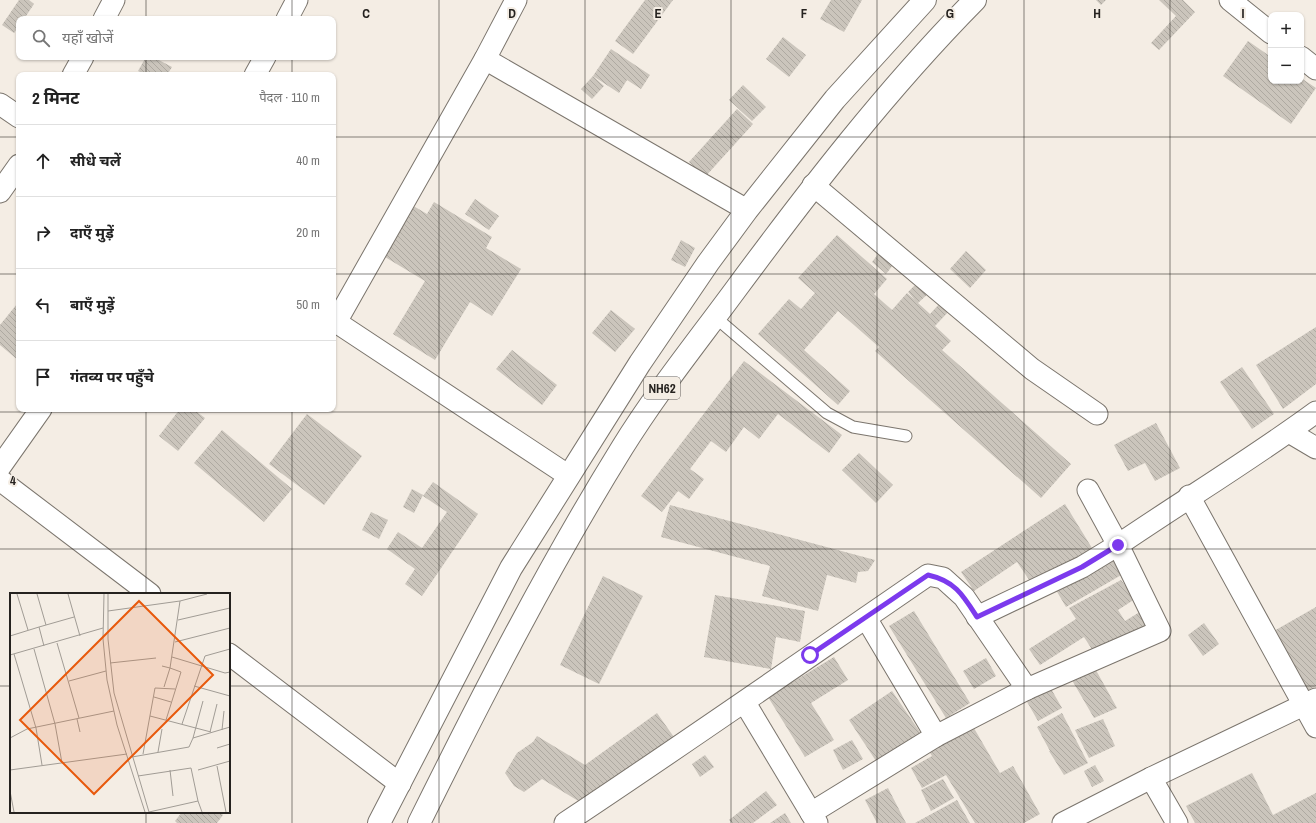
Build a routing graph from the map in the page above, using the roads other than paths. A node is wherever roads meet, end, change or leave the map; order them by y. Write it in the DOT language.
graph roads {
  1 [pos="114,0"];
  2 [pos="297,0"];
  3 [pos="516,0"];
  4 [pos="925,0"];
  5 [pos="975,0"];
  6 [pos="1230,0"];
  7 [pos="106,16"];
  8 [pos="289,16"];
  9 [pos="1268,31"];
  10 [pos="485,59"];
  11 [pos="1304,59"];
  12 [pos="81,60"];
  13 [pos="263,60"];
  14 [pos="1316,69"];
  15 [pos="75,72"];
  16 [pos="257,72"];
  17 [pos="0,104"];
  18 [pos="16,115"];
  19 [pos="16,169"];
  20 [pos="813,185"];
  21 [pos="0,192"];
  22 [pos="747,210"];
  23 [pos="715,317"];
  24 [pos="336,319"];
  25 [pos="336,322"];
  26 [pos="39,412"];
  27 [pos="1316,412"];
  28 [pos="1097,414"];
  29 [pos="1289,432"];
  30 [pos="906,436"];
  31 [pos="1316,448"];
  32 [pos="0,467"];
  33 [pos="569,476"];
  34 [pos="0,480"];
  35 [pos="1088,490"];
  36 [pos="1189,496"];
  37 [pos="1118,545"];
  38 [pos="149,593"];
  39 [pos="977,617"];
  40 [pos="866,618"];
  41 [pos="230,655"];
  42 [pos="1027,689"];
  43 [pos="1310,701"];
  44 [pos="745,703"];
  45 [pos="1316,727"];
  46 [pos="936,736"];
  47 [pos="1152,778"];
  48 [pos="400,784"];
  49 [pos="814,818"];
  50 [pos="379,823"];
  51 [pos="419,823"];
  52 [pos="565,823"];
  53 [pos="1063,823"];
  54 [pos="1177,823"];
  1 -- 7 [label="street"];
  2 -- 8 [label="street"];
  3 -- 10 [label="street"];
  4 -- 22 [label="highway, NH62"];
  5 -- 20 [label="highway, NH62"];
  6 -- 9 [label="street"];
  10 -- 22 [label="street"];
  10 -- 24 [label="street"];
  11 -- 14 [label="street"];
  12 -- 15 [label="street"];
  13 -- 16 [label="street"];
  17 -- 18 [label="street"];
  19 -- 21 [label="street"];
  20 -- 23 [label="highway, NH62"];
  20 -- 28 [label="street"];
  22 -- 33 [label="highway, NH62"];
  23 -- 30 [label="lane"];
  23 -- 51 [label="highway, NH62"];
  25 -- 33 [label="street"];
  26 -- 32 [label="street"];
  27 -- 29 [label="street"];
  29 -- 31 [label="street"];
  29 -- 36 [label="street"];
  33 -- 48 [label="highway, NH62"];
  34 -- 38 [label="street"];
  35 -- 37 [label="street"];
  36 -- 37 [label="street"];
  36 -- 43 [label="street"];
  37 -- 39 [label="street"];
  37 -- 42 [label="street"];
  39 -- 40 [label="street"];
  39 -- 42 [label="street"];
  40 -- 44 [label="street"];
  40 -- 46 [label="street"];
  41 -- 48 [label="street"];
  42 -- 46 [label="street"];
  43 -- 45 [label="street"];
  43 -- 47 [label="street"];
  44 -- 49 [label="street"];
  44 -- 52 [label="street"];
  46 -- 49 [label="street"];
  47 -- 53 [label="street"];
  47 -- 54 [label="street"];
  48 -- 50 [label="highway, NH62"];
}
